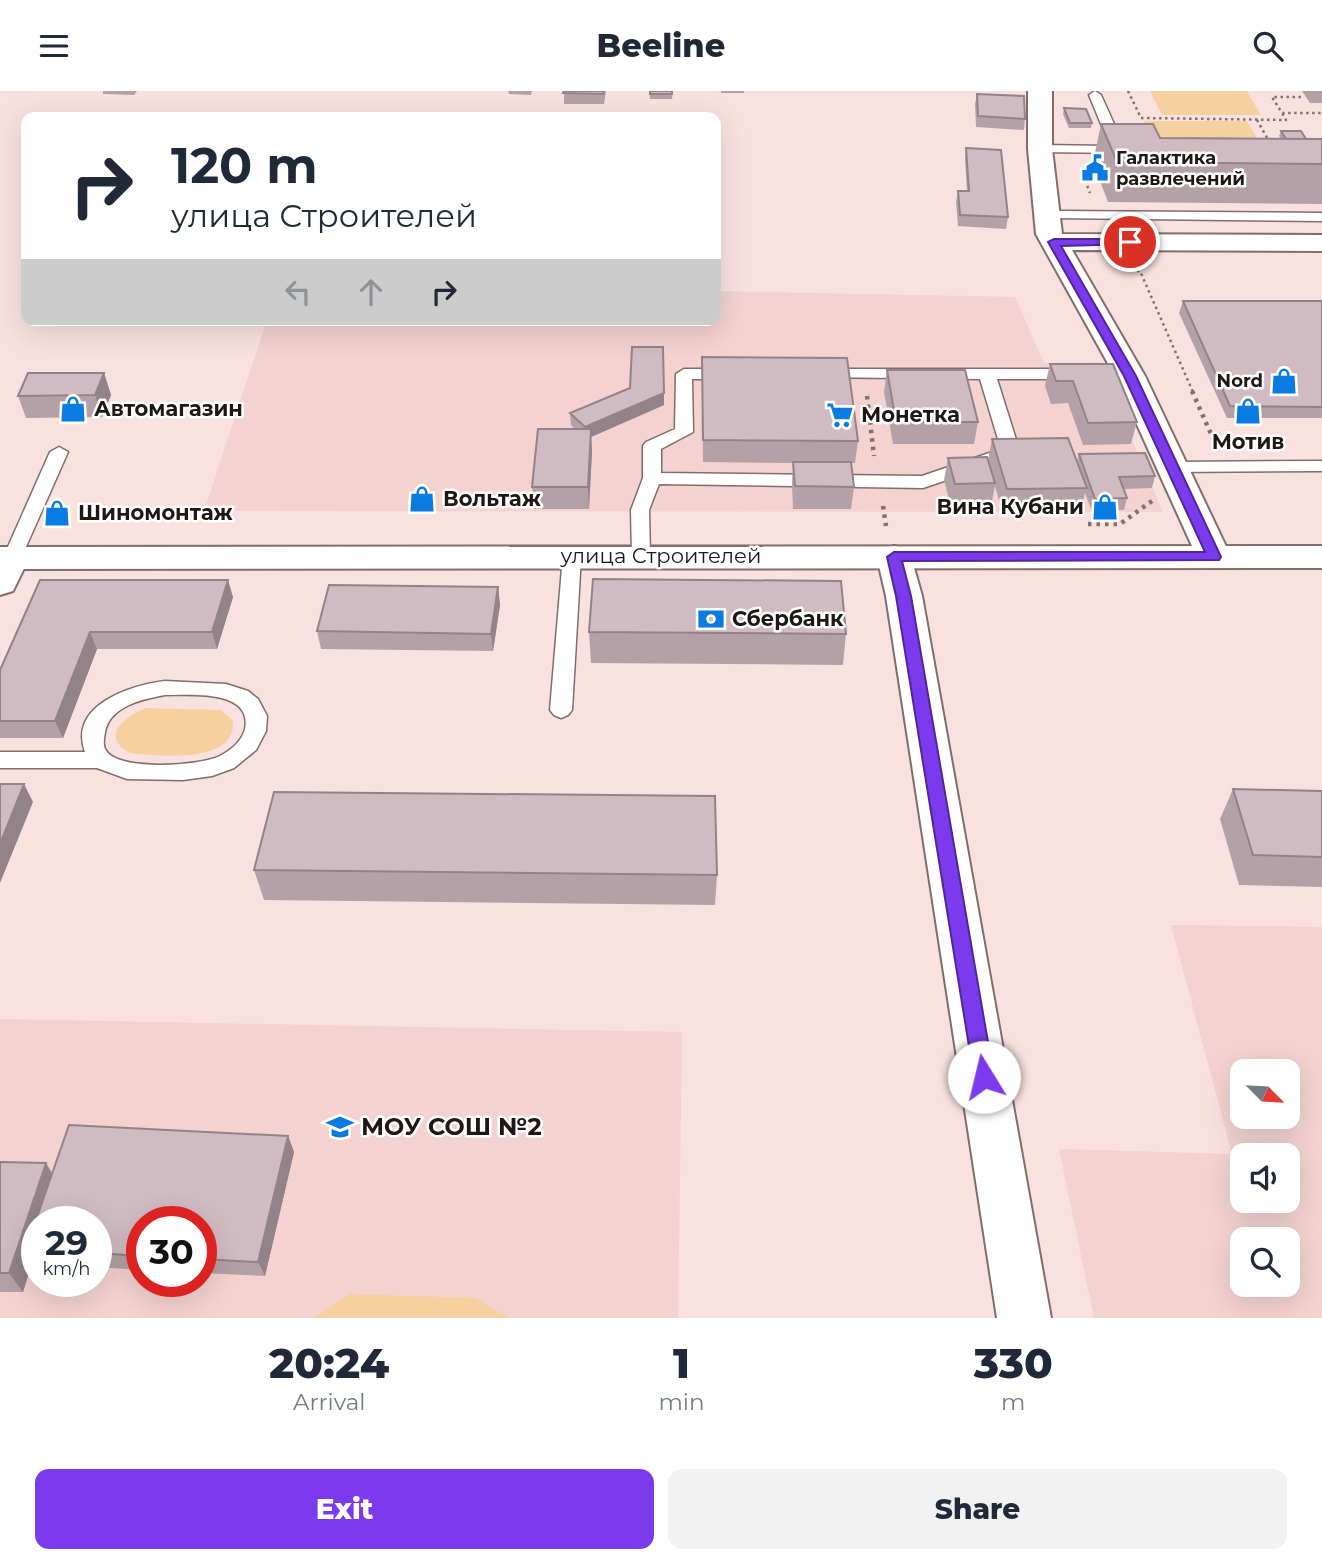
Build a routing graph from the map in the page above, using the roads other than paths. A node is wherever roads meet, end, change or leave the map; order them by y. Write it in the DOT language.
graph roads {
  1 [pos="1040,91"];
  2 [pos="1095,95"];
  3 [pos="1040,149"];
  4 [pos="1118,150"];
  5 [pos="1138,150"];
  6 [pos="1322,217"];
  7 [pos="1056,229"];
  8 [pos="1322,243"];
  9 [pos="739,374"];
  10 [pos="809,374"];
  11 [pos="987,374"];
  12 [pos="1109,375"];
  13 [pos="59,452"];
  14 [pos="1322,466"];
  15 [pos="652,478"];
  16 [pos="1167,480"];
  17 [pos="890,541"];
  18 [pos="572,556"];
  19 [pos="641,556"];
  20 [pos="1214,557"];
  21 [pos="1322,557"];
  22 [pos="4,566"];
  23 [pos="561,711"];
  24 [pos="0,760"];
  25 [pos="100,760"];
  26 [pos="1024,1318"];
  1 -- 3 [label="street"];
  2 -- 4 [label="lane"];
  3 -- 4 [label="lane"];
  3 -- 7 [label="street"];
  4 -- 5 [label="lane"];
  6 -- 7 [label="lane"];
  7 -- 8 [label="street"];
  7 -- 12 [label="street"];
  9 -- 15 [label="lane"];
  10 -- 11 [label="lane"];
  11 -- 12 [label="lane"];
  11 -- 15 [label="lane"];
  12 -- 16 [label="street"];
  13 -- 22 [label="lane"];
  14 -- 16 [label="lane"];
  15 -- 19 [label="lane"];
  16 -- 20 [label="street"];
  17 -- 19 [label="street, улица Строителей"];
  17 -- 20 [label="street, улица Строителей"];
  17 -- 26 [label="street"];
  18 -- 19 [label="street, улица Строителей"];
  18 -- 22 [label="street, улица Строителей"];
  18 -- 23 [label="lane"];
  20 -- 21 [label="street, улица Строителей"];
  24 -- 25 [label="lane"];
  25 -- 25 [label="lane"];
}
